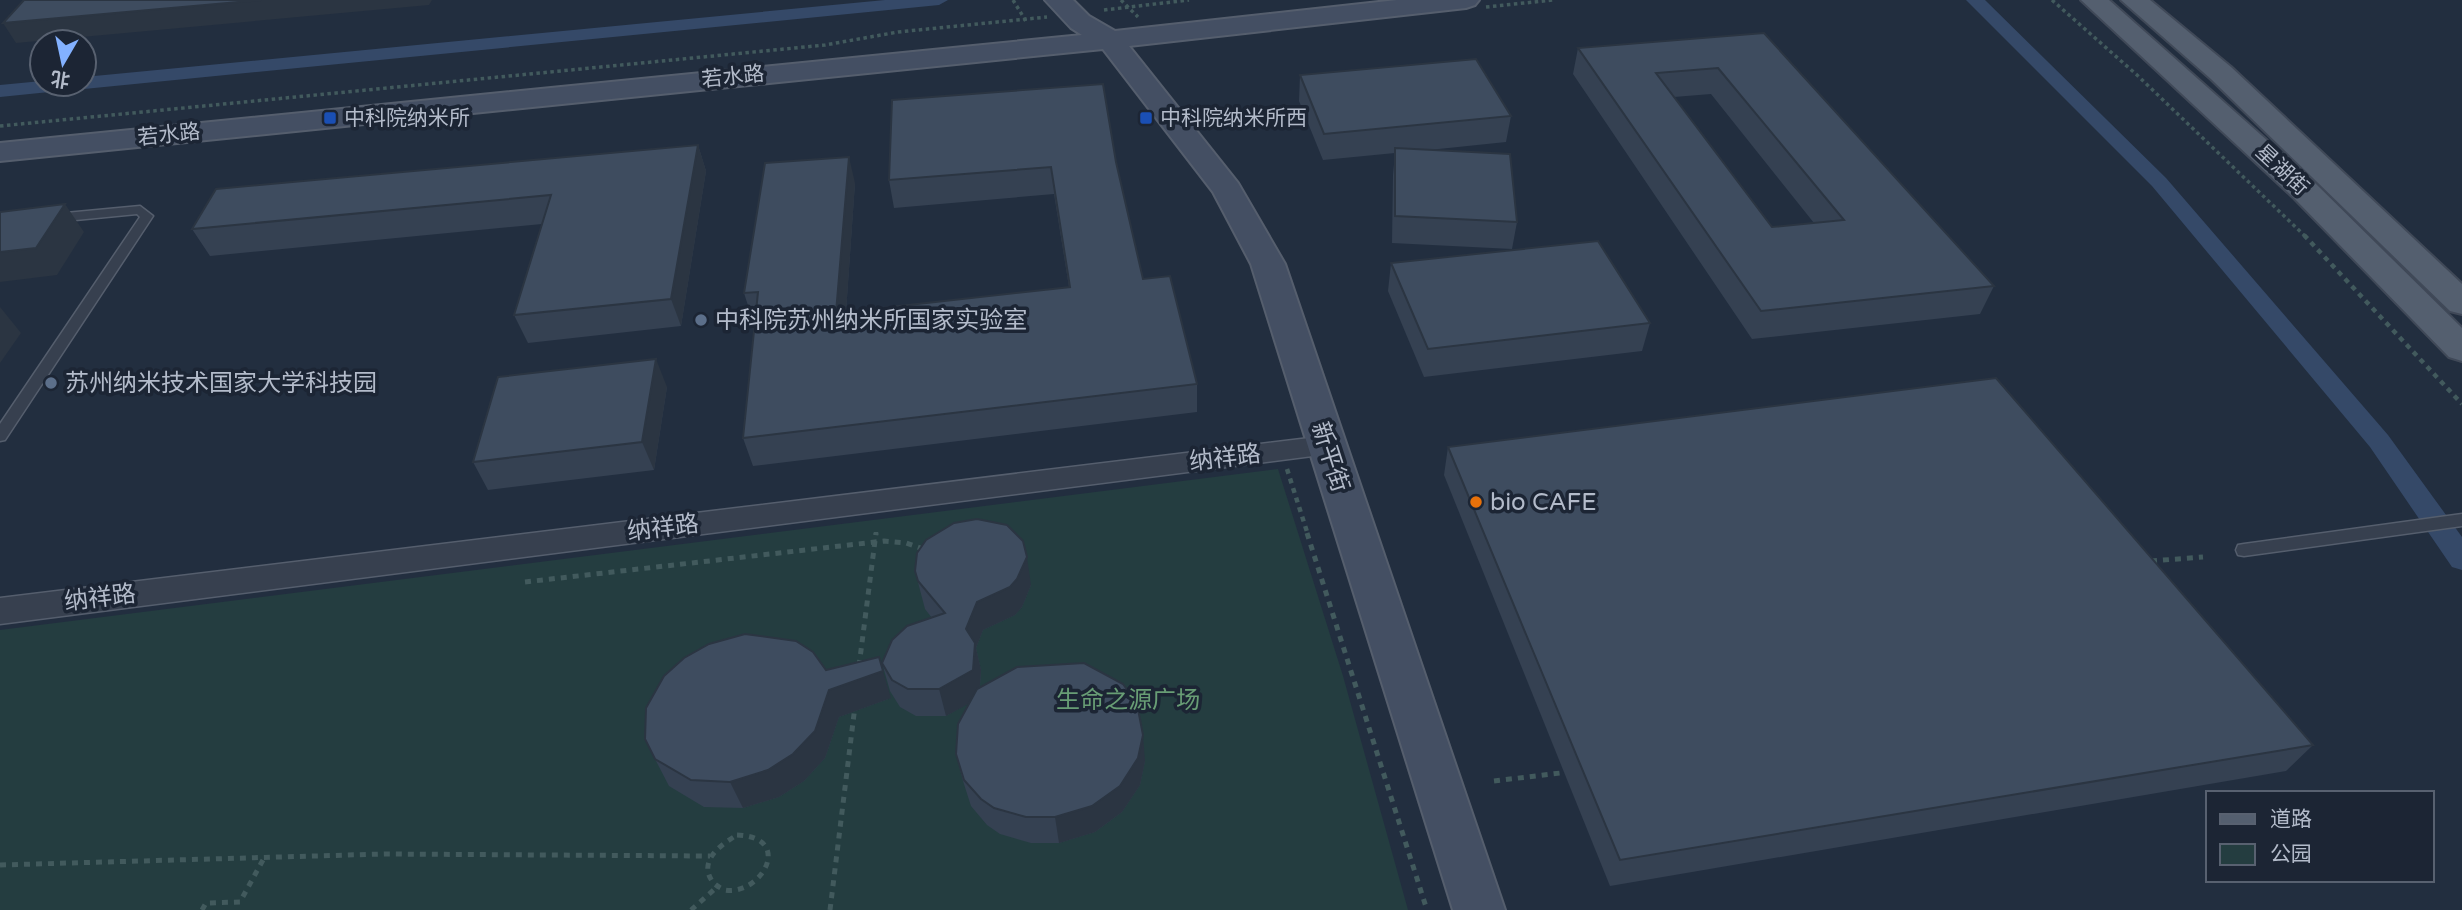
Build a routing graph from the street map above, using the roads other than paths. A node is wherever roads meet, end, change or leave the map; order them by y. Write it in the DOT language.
graph roads {
  1 [pos="1058,0"];
  2 [pos="1305,0"];
  3 [pos="1466,0"];
  4 [pos="2094,0"];
  5 [pos="2134,0"];
  6 [pos="1103,23"];
  7 [pos="0,136"];
  8 [pos="0,152"];
  9 [pos="38,220"];
  10 [pos="2462,303"];
  11 [pos="2462,349"];
  12 [pos="0,436"];
  13 [pos="1326,446"];
  14 [pos="2462,520"];
  15 [pos="2244,550"];
  16 [pos="0,611"];
  17 [pos="1479,910"];
  1 -- 6 [label="main road, 新平街"];
  2 -- 6 [label="main road, 若水路"];
  3 -- 6 [label="main road, 若水路"];
  4 -- 11 [label="main road, 星湖街"];
  5 -- 10 [label="main road, 星湖街"];
  6 -- 7 [label="main road, 若水路"];
  6 -- 8 [label="main road, 若水路"];
  6 -- 13 [label="main road, 新平街"];
  9 -- 12 [label="lane"];
  13 -- 16 [label="street, 纳祥路"];
  13 -- 17 [label="main road, 新平街"];
  14 -- 15 [label="lane"];
}
